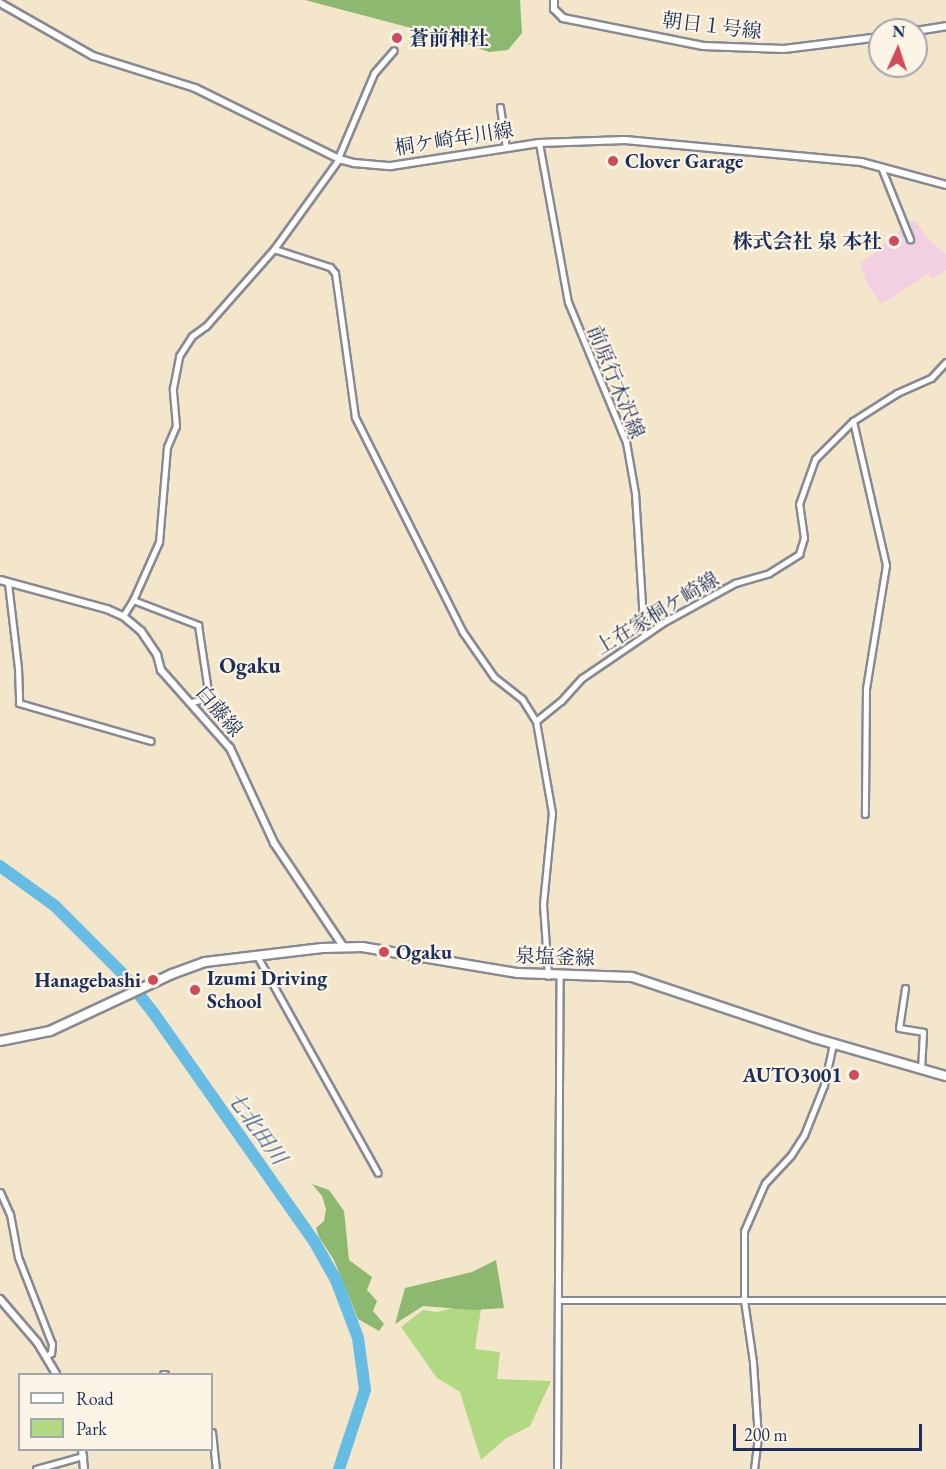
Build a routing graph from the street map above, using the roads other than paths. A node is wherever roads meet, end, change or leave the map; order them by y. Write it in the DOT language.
graph roads {
  1 [pos="554,0"];
  2 [pos="0,3"];
  3 [pos="946,26"];
  4 [pos="928,29"];
  5 [pos="868,38"];
  6 [pos="394,51"];
  7 [pos="500,107"];
  8 [pos="539,143"];
  9 [pos="506,148"];
  10 [pos="339,159"];
  11 [pos="881,167"];
  12 [pos="946,185"];
  13 [pos="910,239"];
  14 [pos="274,249"];
  15 [pos="946,362"];
  16 [pos="853,421"];
  17 [pos="0,580"];
  18 [pos="8,583"];
  19 [pos="133,600"];
  20 [pos="123,616"];
  21 [pos="644,635"];
  22 [pos="191,702"];
  23 [pos="536,721"];
  24 [pos="151,741"];
  25 [pos="865,814"];
  26 [pos="343,946"];
  27 [pos="256,954"];
  28 [pos="548,976"];
  29 [pos="560,976"];
  30 [pos="905,988"];
  31 [pos="0,1041"];
  32 [pos="833,1044"];
  33 [pos="921,1069"];
  34 [pos="946,1076"];
  35 [pos="378,1173"];
  36 [pos="0,1192"];
  37 [pos="0,1299"];
  38 [pos="558,1300"];
  39 [pos="744,1300"];
  40 [pos="946,1300"];
  41 [pos="46,1356"];
  42 [pos="55,1373"];
  43 [pos="213,1441"];
  44 [pos="82,1453"];
  45 [pos="36,1469"];
  46 [pos="84,1469"];
  47 [pos="216,1469"];
  48 [pos="557,1469"];
  49 [pos="754,1469"];
  1 -- 5 [label="street, 朝日１号線"];
  2 -- 10 [label="street, 桐ケ崎年川線"];
  3 -- 4 [label="street"];
  6 -- 10 [label="street"];
  7 -- 9 [label="street"];
  8 -- 9 [label="street, 桐ケ崎年川線"];
  8 -- 11 [label="street, 桐ケ崎年川線"];
  8 -- 21 [label="street, 前原行木沢線"];
  9 -- 10 [label="street, 桐ケ崎年川線"];
  10 -- 14 [label="street"];
  11 -- 12 [label="street, 桐ケ崎年川線"];
  11 -- 13 [label="street"];
  14 -- 19 [label="street"];
  14 -- 23 [label="street"];
  15 -- 16 [label="street, 上在家桐ケ崎線"];
  16 -- 21 [label="street, 上在家桐ケ崎線"];
  16 -- 25 [label="street"];
  17 -- 18 [label="street, 白藤線"];
  18 -- 20 [label="street, 白藤線"];
  18 -- 24 [label="street"];
  19 -- 20 [label="street"];
  19 -- 22 [label="street"];
  20 -- 22 [label="street, 白藤線"];
  21 -- 23 [label="street, 上在家桐ケ崎線"];
  22 -- 26 [label="street, 白藤線"];
  23 -- 28 [label="street"];
  26 -- 27 [label="main road, 泉塩釜線"];
  26 -- 28 [label="main road, 泉塩釜線"];
  27 -- 31 [label="main road, 泉塩釜線"];
  27 -- 35 [label="street"];
  28 -- 29 [label="main road, 泉塩釜線"];
  29 -- 32 [label="main road, 泉塩釜線"];
  29 -- 38 [label="street"];
  30 -- 33 [label="street"];
  32 -- 33 [label="main road, 泉塩釜線"];
  32 -- 39 [label="street"];
  33 -- 34 [label="main road, 泉塩釜線"];
  36 -- 41 [label="street"];
  37 -- 41 [label="street"];
  38 -- 39 [label="street"];
  38 -- 48 [label="street"];
  39 -- 40 [label="street"];
  39 -- 49 [label="street"];
  41 -- 42 [label="street"];
  43 -- 47 [label="street"];
  44 -- 45 [label="street"];
  44 -- 46 [label="street"];
}
